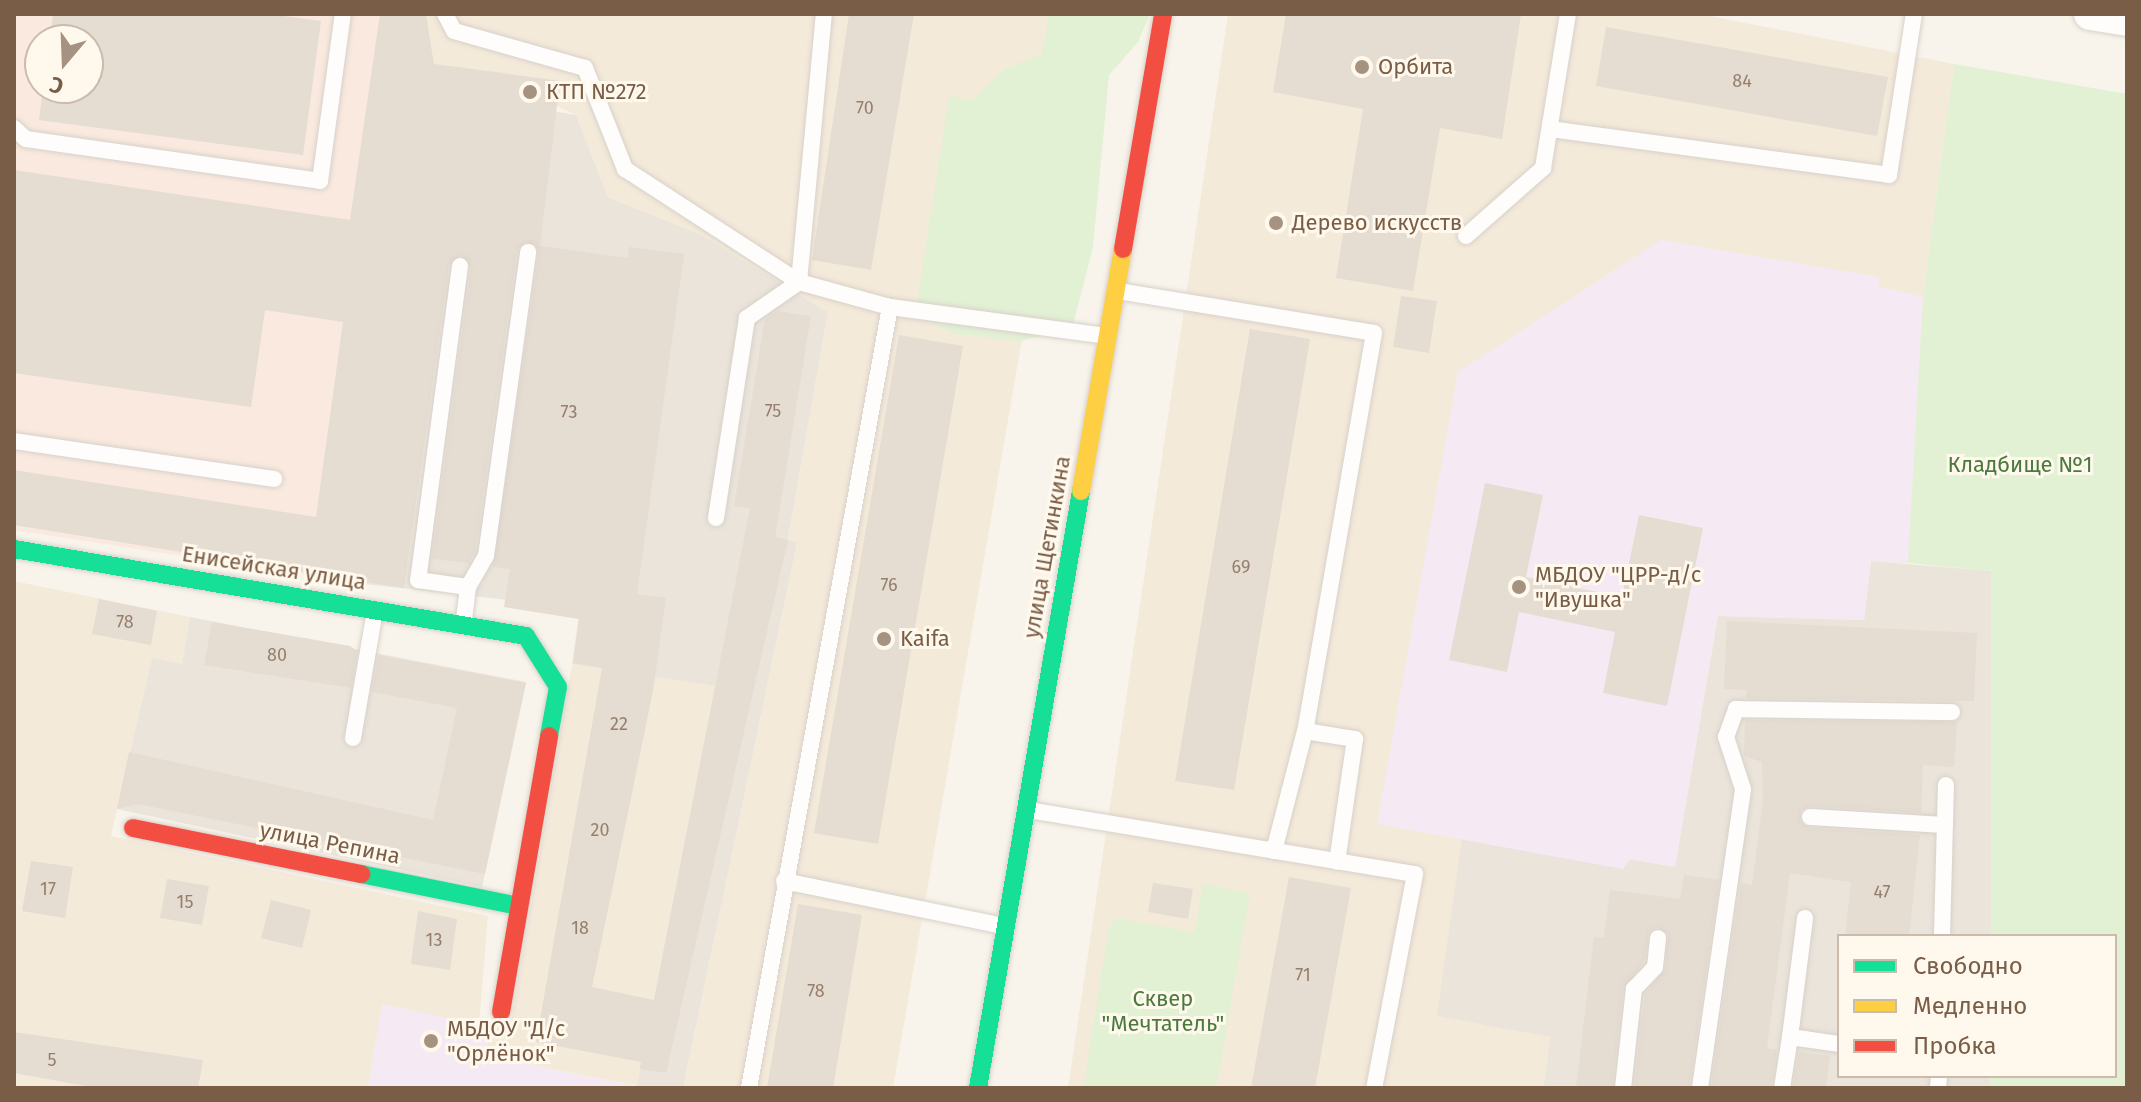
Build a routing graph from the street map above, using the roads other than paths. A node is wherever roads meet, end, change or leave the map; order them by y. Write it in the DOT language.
graph roads {
  1 [pos="343,14"];
  2 [pos="445,14"];
  3 [pos="824,14"];
  4 [pos="1163,14"];
  5 [pos="1568,14"];
  6 [pos="1914,14"];
  7 [pos="2090,14"];
  8 [pos="2127,20"];
  9 [pos="14,128"];
  10 [pos="1550,129"];
  11 [pos="1466,236"];
  12 [pos="528,252"];
  13 [pos="460,266"];
  14 [pos="799,282"];
  15 [pos="1116,291"];
  16 [pos="890,307"];
  17 [pos="1107,336"];
  18 [pos="14,441"];
  19 [pos="274,479"];
  20 [pos="716,518"];
  21 [pos="14,549"];
  22 [pos="468,587"];
  23 [pos="376,609"];
  24 [pos="463,625"];
  25 [pos="1952,712"];
  26 [pos="1305,731"];
  27 [pos="353,738"];
  28 [pos="1946,785"];
  29 [pos="1028,810"];
  30 [pos="1810,817"];
  31 [pos="1945,825"];
  32 [pos="133,828"];
  33 [pos="1274,851"];
  34 [pos="1337,862"];
  35 [pos="784,881"];
  36 [pos="518,906"];
  37 [pos="1805,918"];
  38 [pos="1008,927"];
  39 [pos="1942,934"];
  40 [pos="1658,938"];
  41 [pos="501,1012"];
  42 [pos="1790,1037"];
  43 [pos="1837,1044"];
  44 [pos="749,1088"];
  45 [pos="978,1088"];
  46 [pos="1374,1088"];
  47 [pos="1623,1088"];
  48 [pos="1700,1088"];
  49 [pos="1782,1088"];
  1 -- 9 [label="lane"];
  2 -- 14 [label="lane"];
  3 -- 14 [label="lane"];
  4 -- 15 [label="street, улица Щетинкина"];
  5 -- 10 [label="lane"];
  6 -- 10 [label="lane"];
  7 -- 8 [label="street"];
  10 -- 11 [label="lane"];
  12 -- 22 [label="lane"];
  13 -- 22 [label="lane"];
  14 -- 16 [label="lane"];
  14 -- 20 [label="lane"];
  15 -- 17 [label="street, улица Щетинкина"];
  15 -- 26 [label="lane"];
  16 -- 17 [label="lane"];
  16 -- 35 [label="lane"];
  17 -- 29 [label="street, улица Щетинкина"];
  18 -- 19 [label="lane"];
  21 -- 23 [label="street, Енисейская улица"];
  22 -- 24 [label="lane"];
  23 -- 24 [label="street, Енисейская улица"];
  23 -- 27 [label="lane"];
  24 -- 36 [label="street, Енисейская улица"];
  25 -- 48 [label="lane"];
  26 -- 33 [label="lane"];
  26 -- 34 [label="lane"];
  28 -- 31 [label="lane"];
  29 -- 33 [label="lane"];
  29 -- 38 [label="street, улица Щетинкина"];
  30 -- 31 [label="lane"];
  31 -- 39 [label="lane"];
  32 -- 36 [label="street, улица Репина"];
  33 -- 34 [label="lane"];
  34 -- 46 [label="lane"];
  35 -- 38 [label="lane"];
  35 -- 44 [label="lane"];
  36 -- 41 [label="street"];
  37 -- 42 [label="lane"];
  38 -- 45 [label="street, улица Щетинкина"];
  40 -- 47 [label="lane"];
  42 -- 43 [label="lane"];
  42 -- 49 [label="lane"];
}
